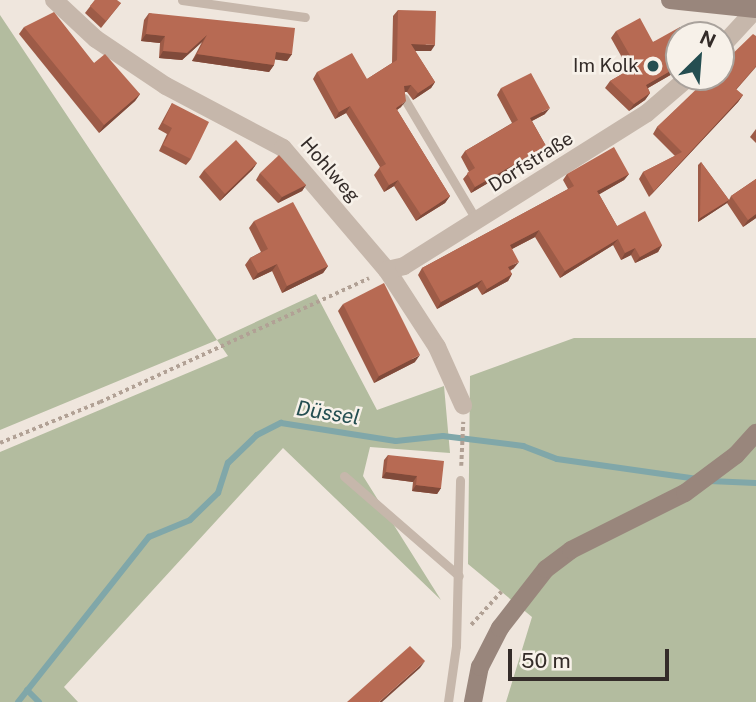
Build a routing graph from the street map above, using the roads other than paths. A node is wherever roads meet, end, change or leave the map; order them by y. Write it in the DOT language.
graph roads {
  1 [pos="54,0"];
  2 [pos="182,0"];
  3 [pos="670,0"];
  4 [pos="756,9"];
  5 [pos="305,16"];
  6 [pos="735,32"];
  7 [pos="673,91"];
  8 [pos="404,98"];
  9 [pos="477,221"];
  10 [pos="387,270"];
  11 [pos="463,405"];
  12 [pos="756,433"];
  13 [pos="344,476"];
  14 [pos="460,480"];
  15 [pos="459,576"];
  16 [pos="448,702"];
  17 [pos="473,702"];
  1 -- 10 [label="street, Hohlweg"];
  2 -- 5 [label="lane"];
  3 -- 4 [label="main road"];
  4 -- 6 [label="street"];
  7 -- 9 [label="street, Dorfstraße"];
  8 -- 9 [label="lane"];
  9 -- 10 [label="street, Dorfstraße"];
  10 -- 11 [label="street, Hohlweg"];
  12 -- 17 [label="main road"];
  13 -- 15 [label="lane"];
  14 -- 15 [label="lane"];
  15 -- 16 [label="lane"];
}
